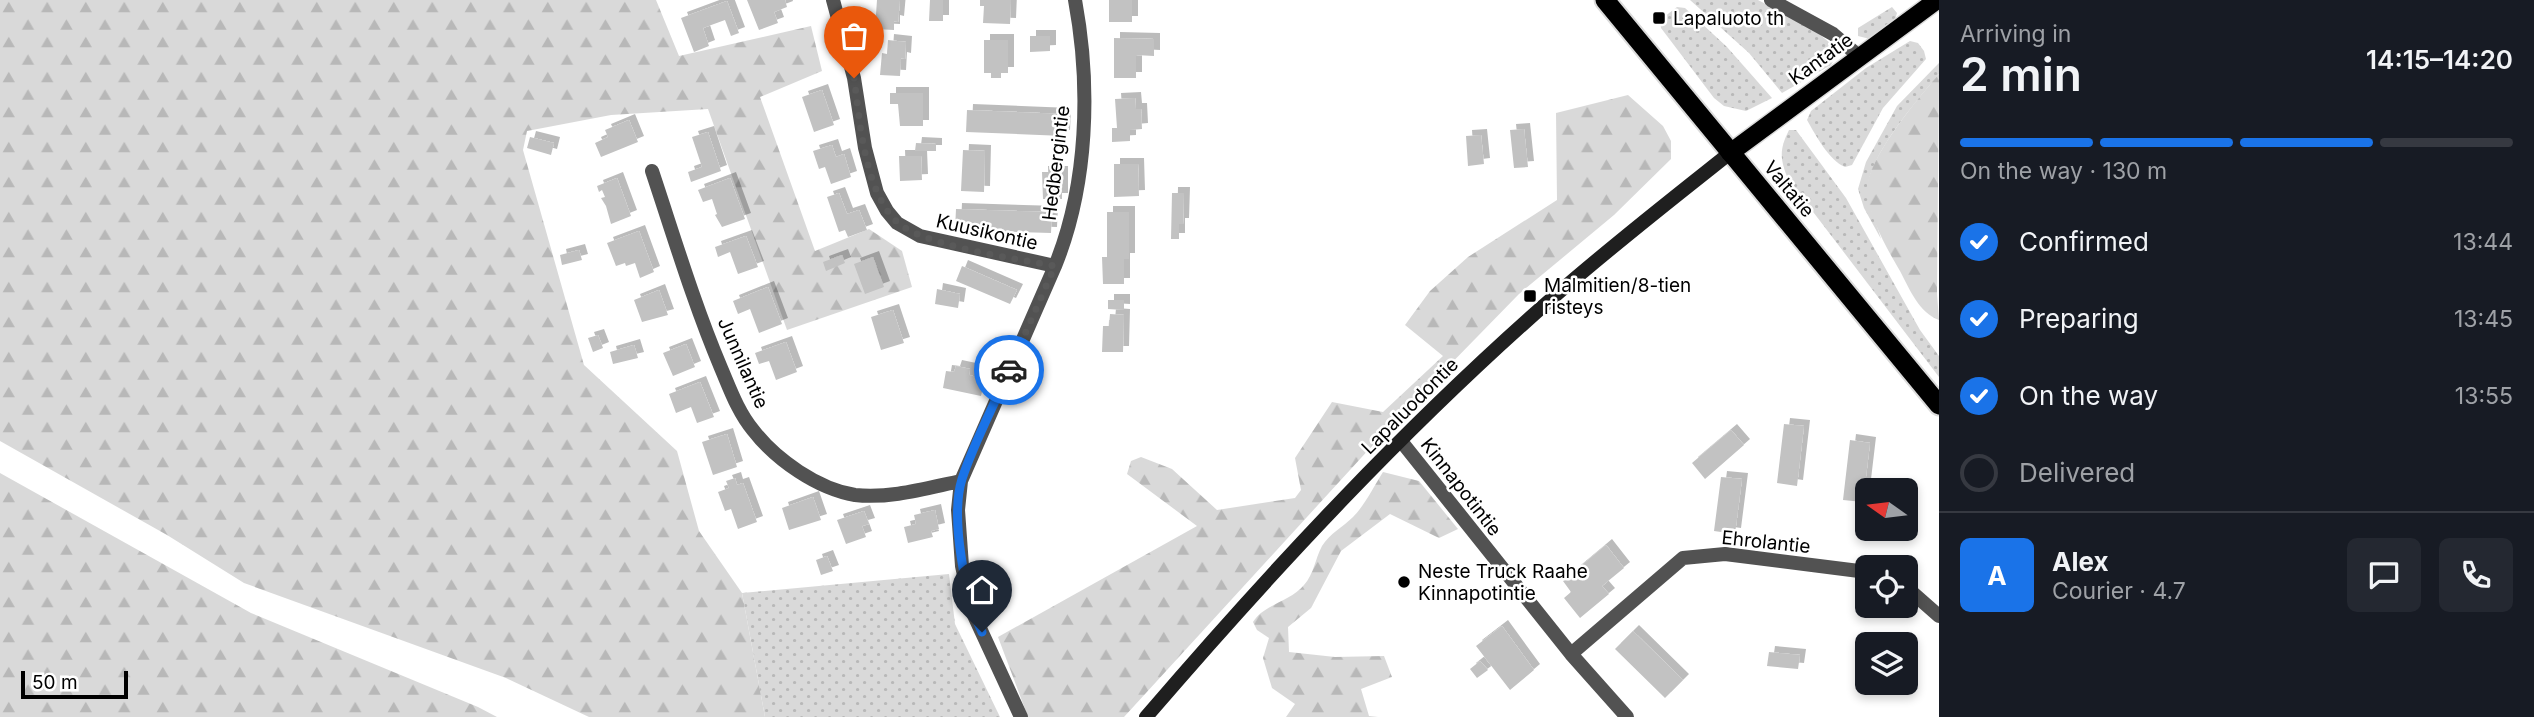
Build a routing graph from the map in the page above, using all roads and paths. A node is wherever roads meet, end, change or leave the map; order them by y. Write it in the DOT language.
graph roads {
  1 [pos="833,0"];
  2 [pos="1075,0"];
  3 [pos="1605,0"];
  4 [pos="1771,0"];
  5 [pos="1937,0"];
  6 [pos="1860,57"];
  7 [pos="1730,152"];
  8 [pos="652,171"];
  9 [pos="1055,266"];
  10 [pos="1939,405"];
  11 [pos="1401,441"];
  12 [pos="961,481"];
  13 [pos="1855,570"];
  14 [pos="1918,598"];
  15 [pos="1939,616"];
  16 [pos="1571,654"];
  17 [pos="1021,717"];
  18 [pos="1146,717"];
  19 [pos="1627,717"];
  1 -- 9 [label="street, Kuusikontie"];
  2 -- 9 [label="street, Hedbergintie"];
  3 -- 7 [label="highway, Valtatie"];
  4 -- 6 [label="street"];
  5 -- 6 [label="main road, Kantatie"];
  6 -- 7 [label="main road, Kantatie"];
  7 -- 10 [label="highway, Valtatie"];
  7 -- 11 [label="main road, Lapaluodontie"];
  8 -- 12 [label="street, Junnilantie"];
  9 -- 12 [label="street, Hedbergintie"];
  11 -- 16 [label="street, Kinnapotintie"];
  11 -- 18 [label="main road, Lapaluodontie"];
  12 -- 17 [label="street, Hedbergintie"];
  13 -- 16 [label="street, Ehrolantie"];
  14 -- 15 [label="street"];
  16 -- 19 [label="street, Kinnapotintie"];
}
